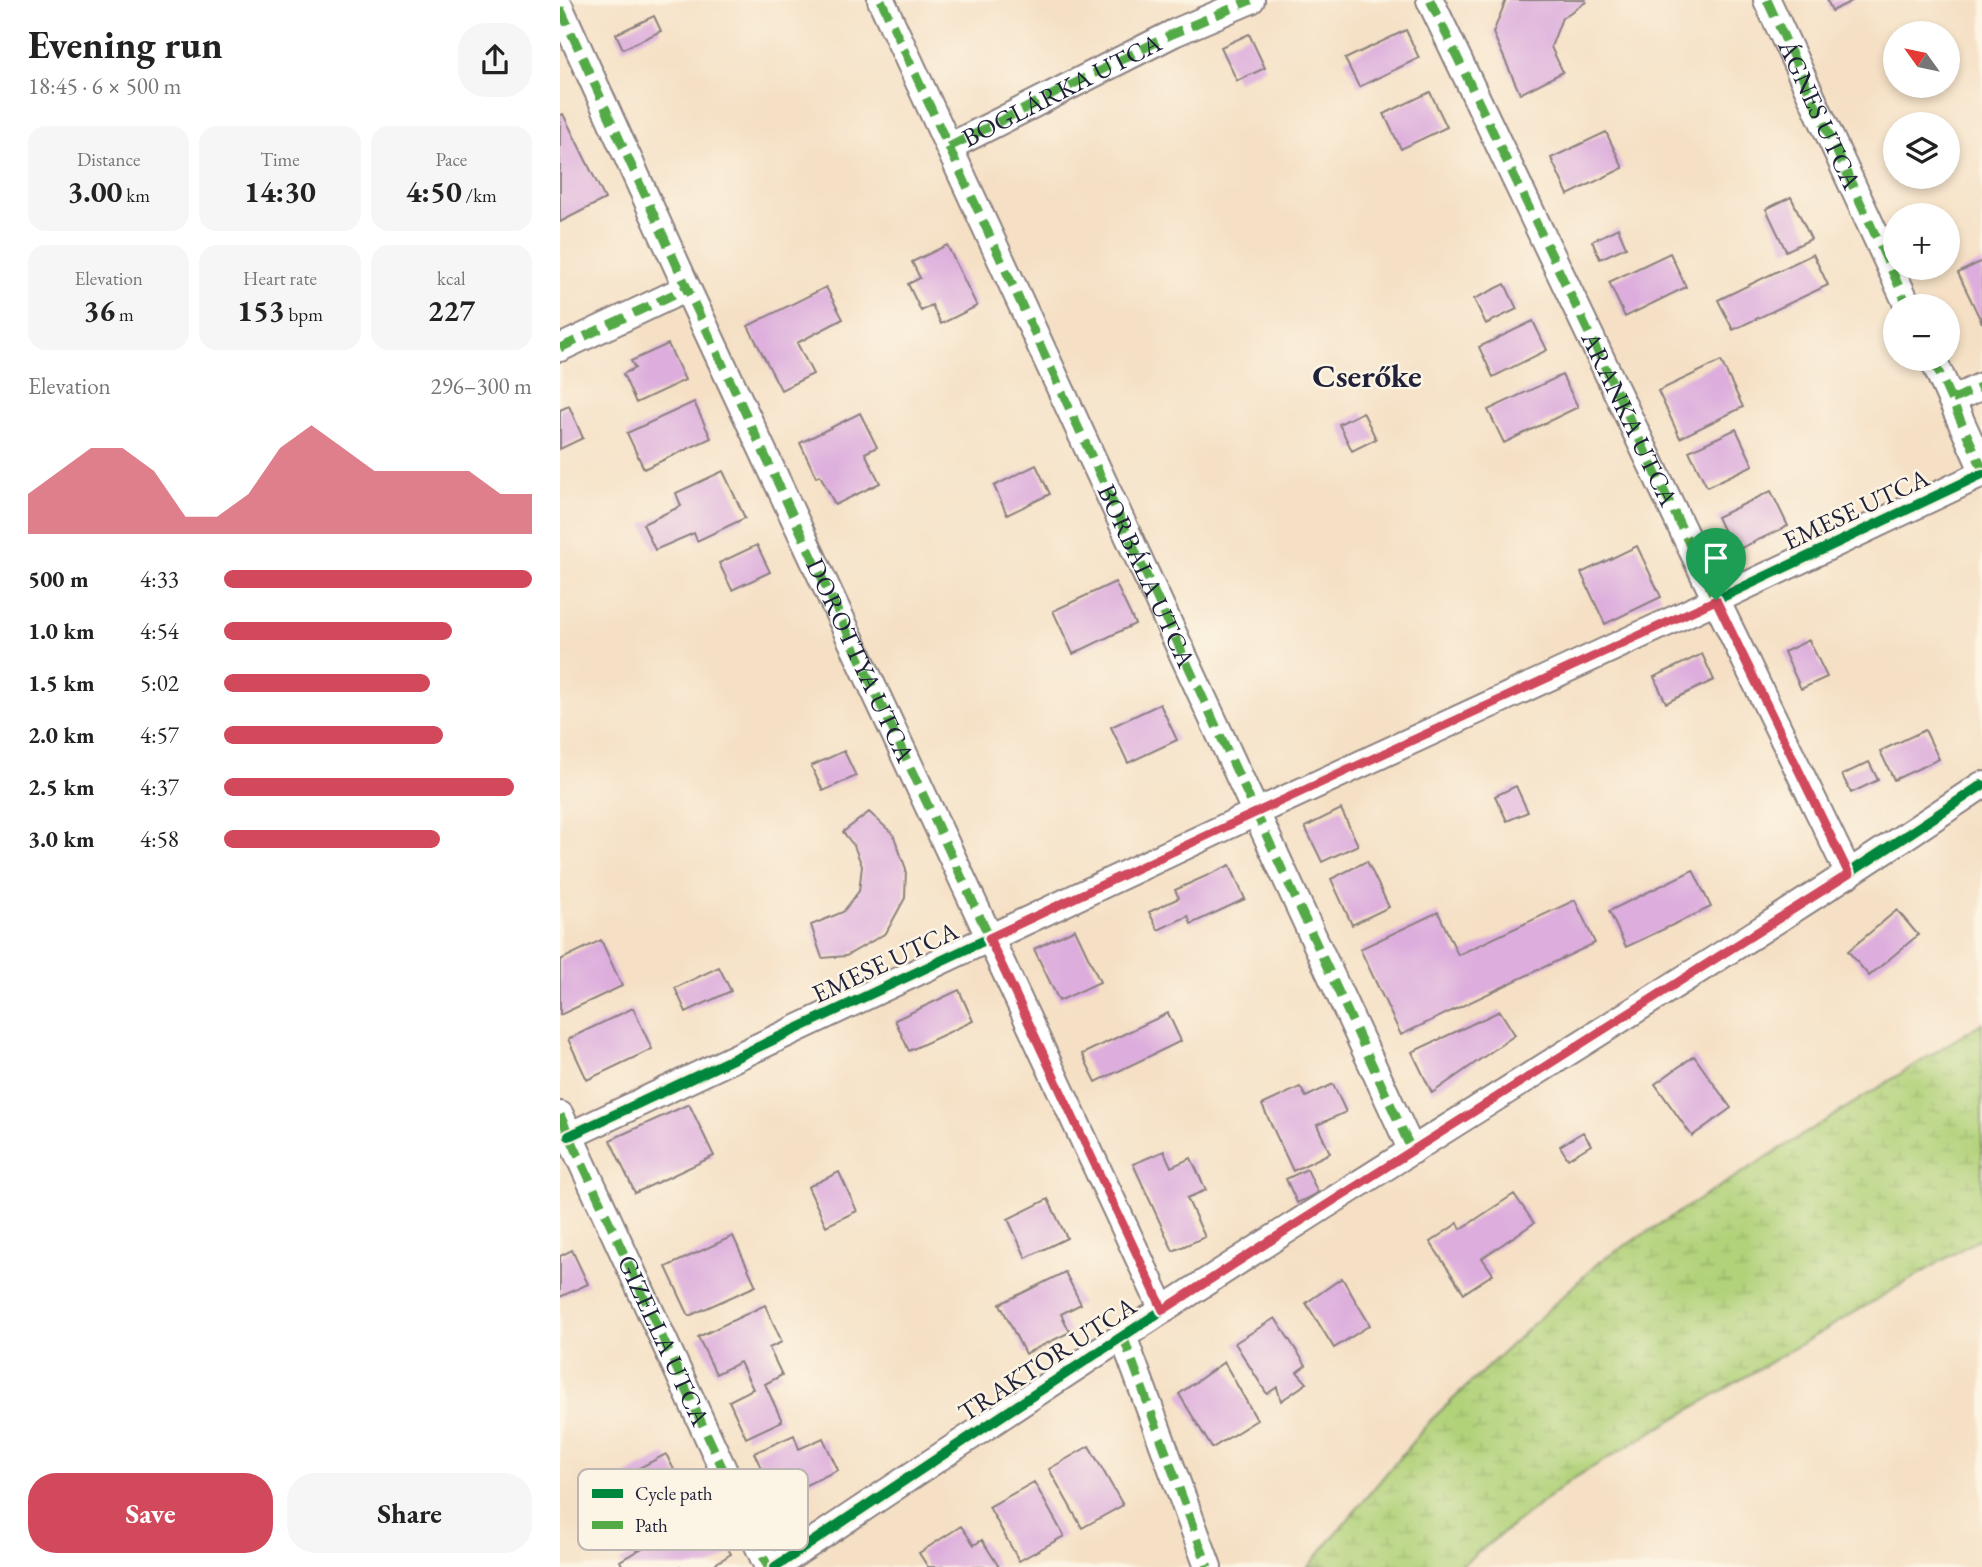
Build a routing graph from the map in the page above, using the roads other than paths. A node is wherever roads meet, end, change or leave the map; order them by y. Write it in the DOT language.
graph roads {
  1 [pos="881,0"];
  2 [pos="1251,0"];
  3 [pos="1430,0"];
  4 [pos="1767,0"];
  5 [pos="560,8"];
  6 [pos="949,147"];
  7 [pos="687,288"];
  8 [pos="1902,294"];
  9 [pos="560,348"];
  10 [pos="1939,371"];
  11 [pos="1982,386"];
  12 [pos="1952,400"];
  13 [pos="1982,467"];
  14 [pos="1982,474"];
  15 [pos="1716,600"];
  16 [pos="1982,785"];
  17 [pos="1255,813"];
  18 [pos="1849,874"];
  19 [pos="989,938"];
  20 [pos="565,1125"];
  21 [pos="1412,1151"];
  22 [pos="1163,1310"];
  23 [pos="1123,1336"];
  24 [pos="723,1469"];
  25 [pos="808,1545"];
  26 [pos="760,1550"];
  27 [pos="801,1550"];
  28 [pos="768,1567"];
  29 [pos="775,1567"];
  30 [pos="1208,1567"];
  1 -- 6 [label="street, BORBÁLA UTCA"];
  2 -- 6 [label="street, BOGLÁRKA UTCA"];
  3 -- 15 [label="street, ARANKA UTCA"];
  4 -- 8 [label="street, ÁGNES UTCA"];
  5 -- 7 [label="street, DOROTTYA UTCA"];
  6 -- 17 [label="street, BORBÁLA UTCA"];
  7 -- 9 [label="street"];
  7 -- 19 [label="street, DOROTTYA UTCA"];
  10 -- 12 [label="street"];
  11 -- 12 [label="street"];
  12 -- 13 [label="street"];
  14 -- 15 [label="street, EMESE UTCA"];
  15 -- 17 [label="street, EMESE UTCA"];
  15 -- 18 [label="street, ARANKA UTCA"];
  16 -- 18 [label="street, TRAKTOR UTCA"];
  17 -- 19 [label="street, EMESE UTCA"];
  17 -- 21 [label="street, BORBÁLA UTCA"];
  18 -- 21 [label="street, TRAKTOR UTCA"];
  19 -- 20 [label="street, EMESE UTCA"];
  19 -- 22 [label="street, DOROTTYA UTCA"];
  20 -- 24 [label="street, GIZELLA UTCA"];
  21 -- 22 [label="street, TRAKTOR UTCA"];
  22 -- 23 [label="street, TRAKTOR UTCA"];
  23 -- 25 [label="street, TRAKTOR UTCA"];
  23 -- 30 [label="street"];
  26 -- 28 [label="street, GIZELLA UTCA"];
  27 -- 29 [label="street, TRAKTOR UTCA"];
}
